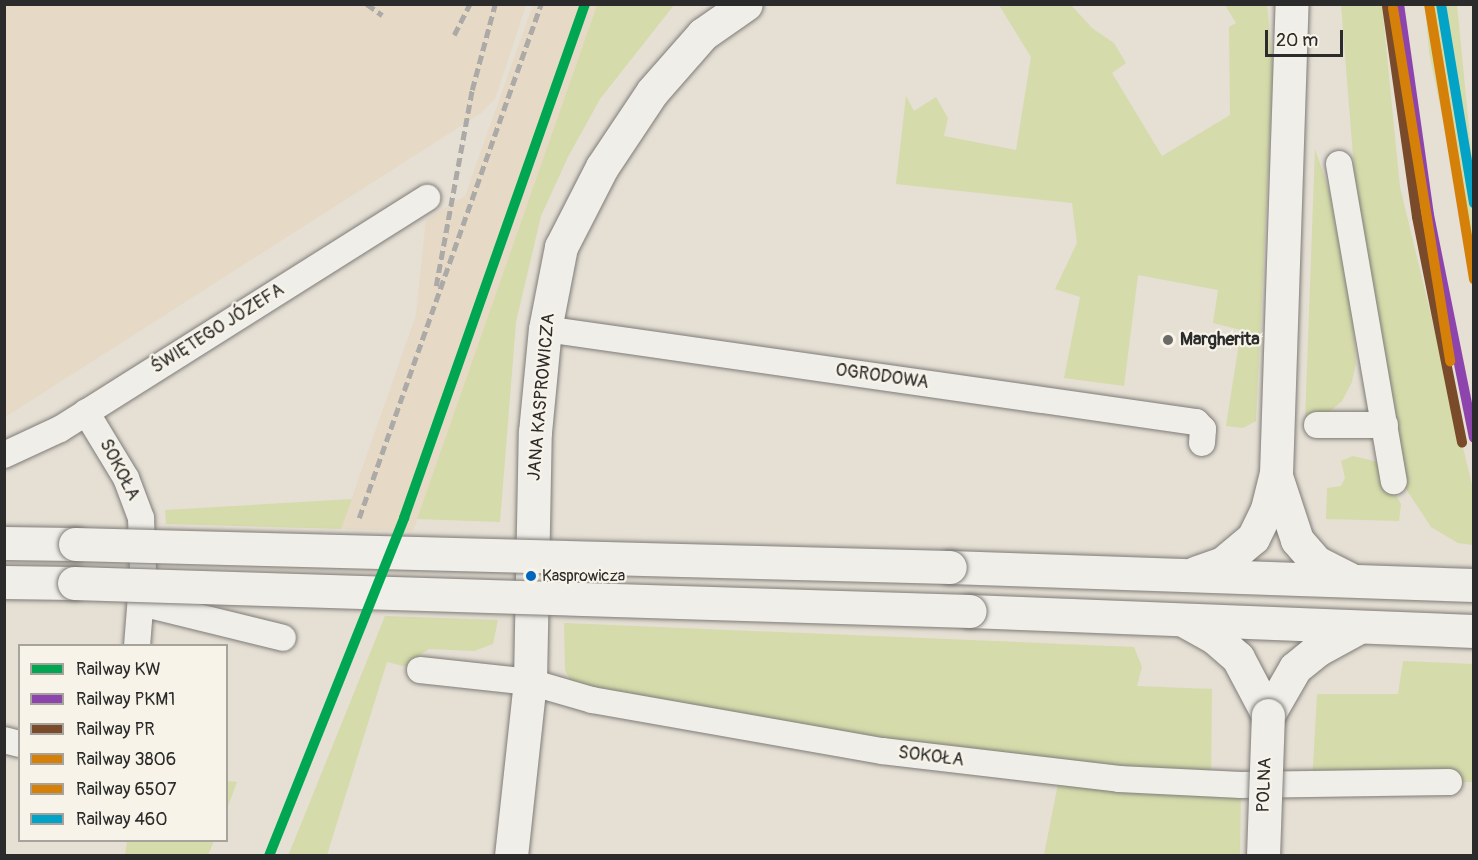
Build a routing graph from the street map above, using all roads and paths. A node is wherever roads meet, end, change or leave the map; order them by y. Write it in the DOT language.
graph roads {
  1 [pos="746,4"];
  2 [pos="1292,4"];
  3 [pos="1339,165"];
  4 [pos="427,198"];
  5 [pos="544,329"];
  6 [pos="86,412"];
  7 [pos="1317,425"];
  8 [pos="1384,425"];
  9 [pos="1202,443"];
  10 [pos="4,455"];
  11 [pos="1276,474"];
  12 [pos="1394,481"];
  13 [pos="4,543"];
  14 [pos="1184,576"];
  15 [pos="1357,581"];
  16 [pos="4,582"];
  17 [pos="1473,585"];
  18 [pos="141,603"];
  19 [pos="1183,620"];
  20 [pos="1361,627"];
  21 [pos="1473,631"];
  22 [pos="284,638"];
  23 [pos="136,644"];
  24 [pos="420,670"];
  25 [pos="530,682"];
  26 [pos="1268,715"];
  27 [pos="1449,782"];
  28 [pos="511,855"];
  29 [pos="1263,855"];
  1 -- 5 [label="main road, JANA KASPROWICZA"];
  2 -- 11 [label="main road"];
  3 -- 8 [label="street"];
  4 -- 6 [label="street, ŚWIĘTEGO JÓZEFA"];
  5 -- 9 [label="street, OGRODOWA"];
  5 -- 25 [label="main road, JANA KASPROWICZA"];
  6 -- 10 [label="street, ŚWIĘTEGO JÓZEFA"];
  6 -- 18 [label="street, SOKOŁA"];
  7 -- 8 [label="street"];
  8 -- 12 [label="street"];
  11 -- 14 [label="main road"];
  11 -- 15 [label="main road"];
  13 -- 14 [label="main road, bridge"];
  14 -- 15 [label="main road"];
  15 -- 17 [label="main road"];
  16 -- 19 [label="main road, bridge"];
  18 -- 22 [label="street"];
  18 -- 23 [label="street, SOKOŁA"];
  19 -- 20 [label="main road"];
  19 -- 26 [label="main road"];
  20 -- 21 [label="main road"];
  20 -- 26 [label="main road"];
  24 -- 25 [label="street, SOKOŁA"];
  25 -- 27 [label="street, SOKOŁA"];
  25 -- 28 [label="main road, JANA KASPROWICZA"];
  26 -- 29 [label="main road, POLNA, bridge"];
}
